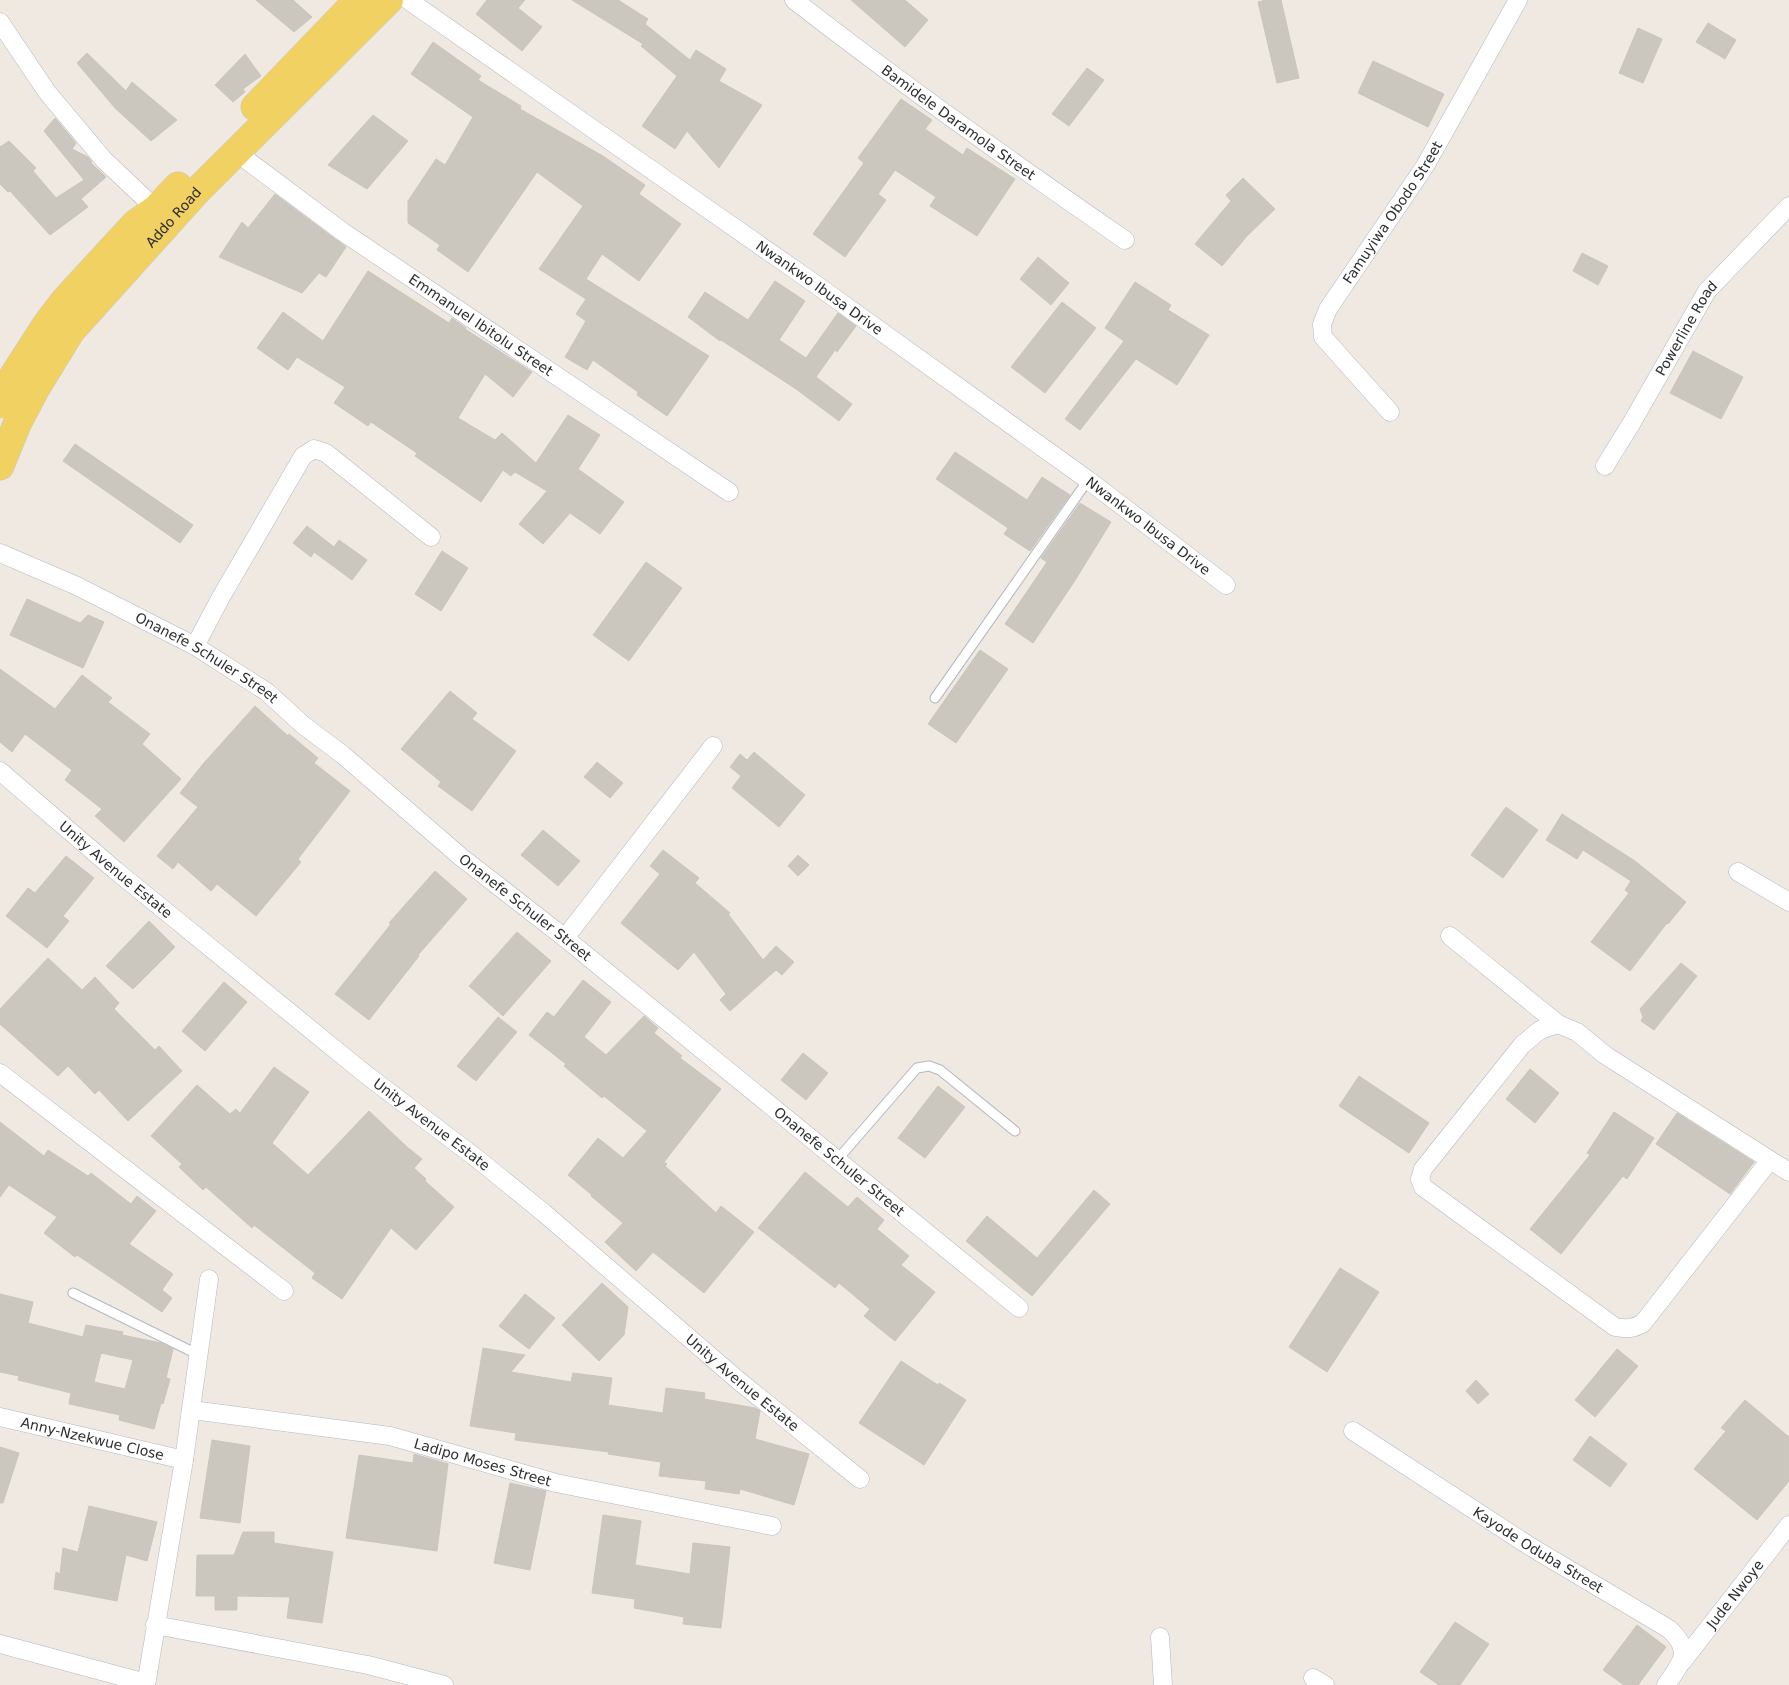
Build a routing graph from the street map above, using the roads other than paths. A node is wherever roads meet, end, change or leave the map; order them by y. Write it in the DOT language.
graph roads {
  1 [pos="358,0"];
  2 [pos="389,0"];
  3 [pos="408,0"];
  4 [pos="1518,0"];
  5 [pos="804,3"];
  6 [pos="0,22"];
  7 [pos="236,152"];
  8 [pos="1789,206"];
  9 [pos="156,209"];
  10 [pos="1125,240"];
  11 [pos="0,404"];
  12 [pos="1390,412"];
  13 [pos="0,466"];
  14 [pos="1605,466"];
  15 [pos="1088,480"];
  16 [pos="729,492"];
  17 [pos="430,537"];
  18 [pos="0,553"];
  19 [pos="1226,585"];
  20 [pos="195,646"];
  21 [pos="936,698"];
  22 [pos="713,746"];
  23 [pos="0,771"];
  24 [pos="1738,872"];
  25 [pos="1789,902"];
  26 [pos="1450,936"];
  27 [pos="565,938"];
  28 [pos="1558,1024"];
  29 [pos="0,1073"];
  30 [pos="1015,1131"];
  31 [pos="837,1160"];
  32 [pos="1770,1160"];
  33 [pos="1789,1172"];
  34 [pos="209,1279"];
  35 [pos="284,1291"];
  36 [pos="73,1293"];
  37 [pos="1020,1308"];
  38 [pos="199,1355"];
  39 [pos="192,1410"];
  40 [pos="0,1417"];
  41 [pos="1353,1430"];
  42 [pos="184,1460"];
  43 [pos="860,1479"];
  44 [pos="1789,1525"];
  45 [pos="772,1526"];
  46 [pos="155,1625"];
  47 [pos="1160,1637"];
  48 [pos="0,1644"];
  49 [pos="1682,1662"];
  50 [pos="146,1684"];
  51 [pos="444,1685"];
  52 [pos="1163,1685"];
  53 [pos="1666,1685"];
  1 -- 9 [label="main road, Addo Road"];
  2 -- 7 [label="main road, Addo Road"];
  3 -- 15 [label="street, Nwankwo Ibusa Drive"];
  4 -- 12 [label="street, Famuyiwa Obodo Street"];
  5 -- 10 [label="street, Bamidele Daramola Street"];
  6 -- 9 [label="street"];
  7 -- 13 [label="main road, Addo Road"];
  7 -- 16 [label="street, Emmanuel Ibitolu Street"];
  8 -- 14 [label="street, Powerline Road"];
  9 -- 11 [label="main road, Addo Road"];
  15 -- 19 [label="street, Nwankwo Ibusa Drive"];
  15 -- 21 [label="lane"];
  17 -- 20 [label="street"];
  18 -- 20 [label="street, Onanefe Schuler Street"];
  20 -- 27 [label="street, Onanefe Schuler Street"];
  22 -- 27 [label="street"];
  23 -- 43 [label="street, Unity Avenue Estate"];
  24 -- 25 [label="street"];
  26 -- 28 [label="street"];
  27 -- 31 [label="street, Onanefe Schuler Street"];
  28 -- 32 [label="street"];
  28 -- 32 [label="street"];
  29 -- 35 [label="street"];
  30 -- 31 [label="lane"];
  31 -- 37 [label="street, Onanefe Schuler Street"];
  32 -- 33 [label="street"];
  34 -- 38 [label="street"];
  36 -- 38 [label="lane"];
  38 -- 39 [label="street"];
  39 -- 42 [label="street"];
  39 -- 45 [label="street, Ladipo Moses Street"];
  40 -- 42 [label="street, Anny-Nzekwue Close"];
  41 -- 49 [label="street, Kayode Oduba Street"];
  42 -- 46 [label="street"];
  44 -- 49 [label="street, Jude Nwoye"];
  46 -- 50 [label="street"];
  46 -- 51 [label="street"];
  47 -- 52 [label="street"];
  48 -- 50 [label="street"];
  49 -- 53 [label="street"];
}
